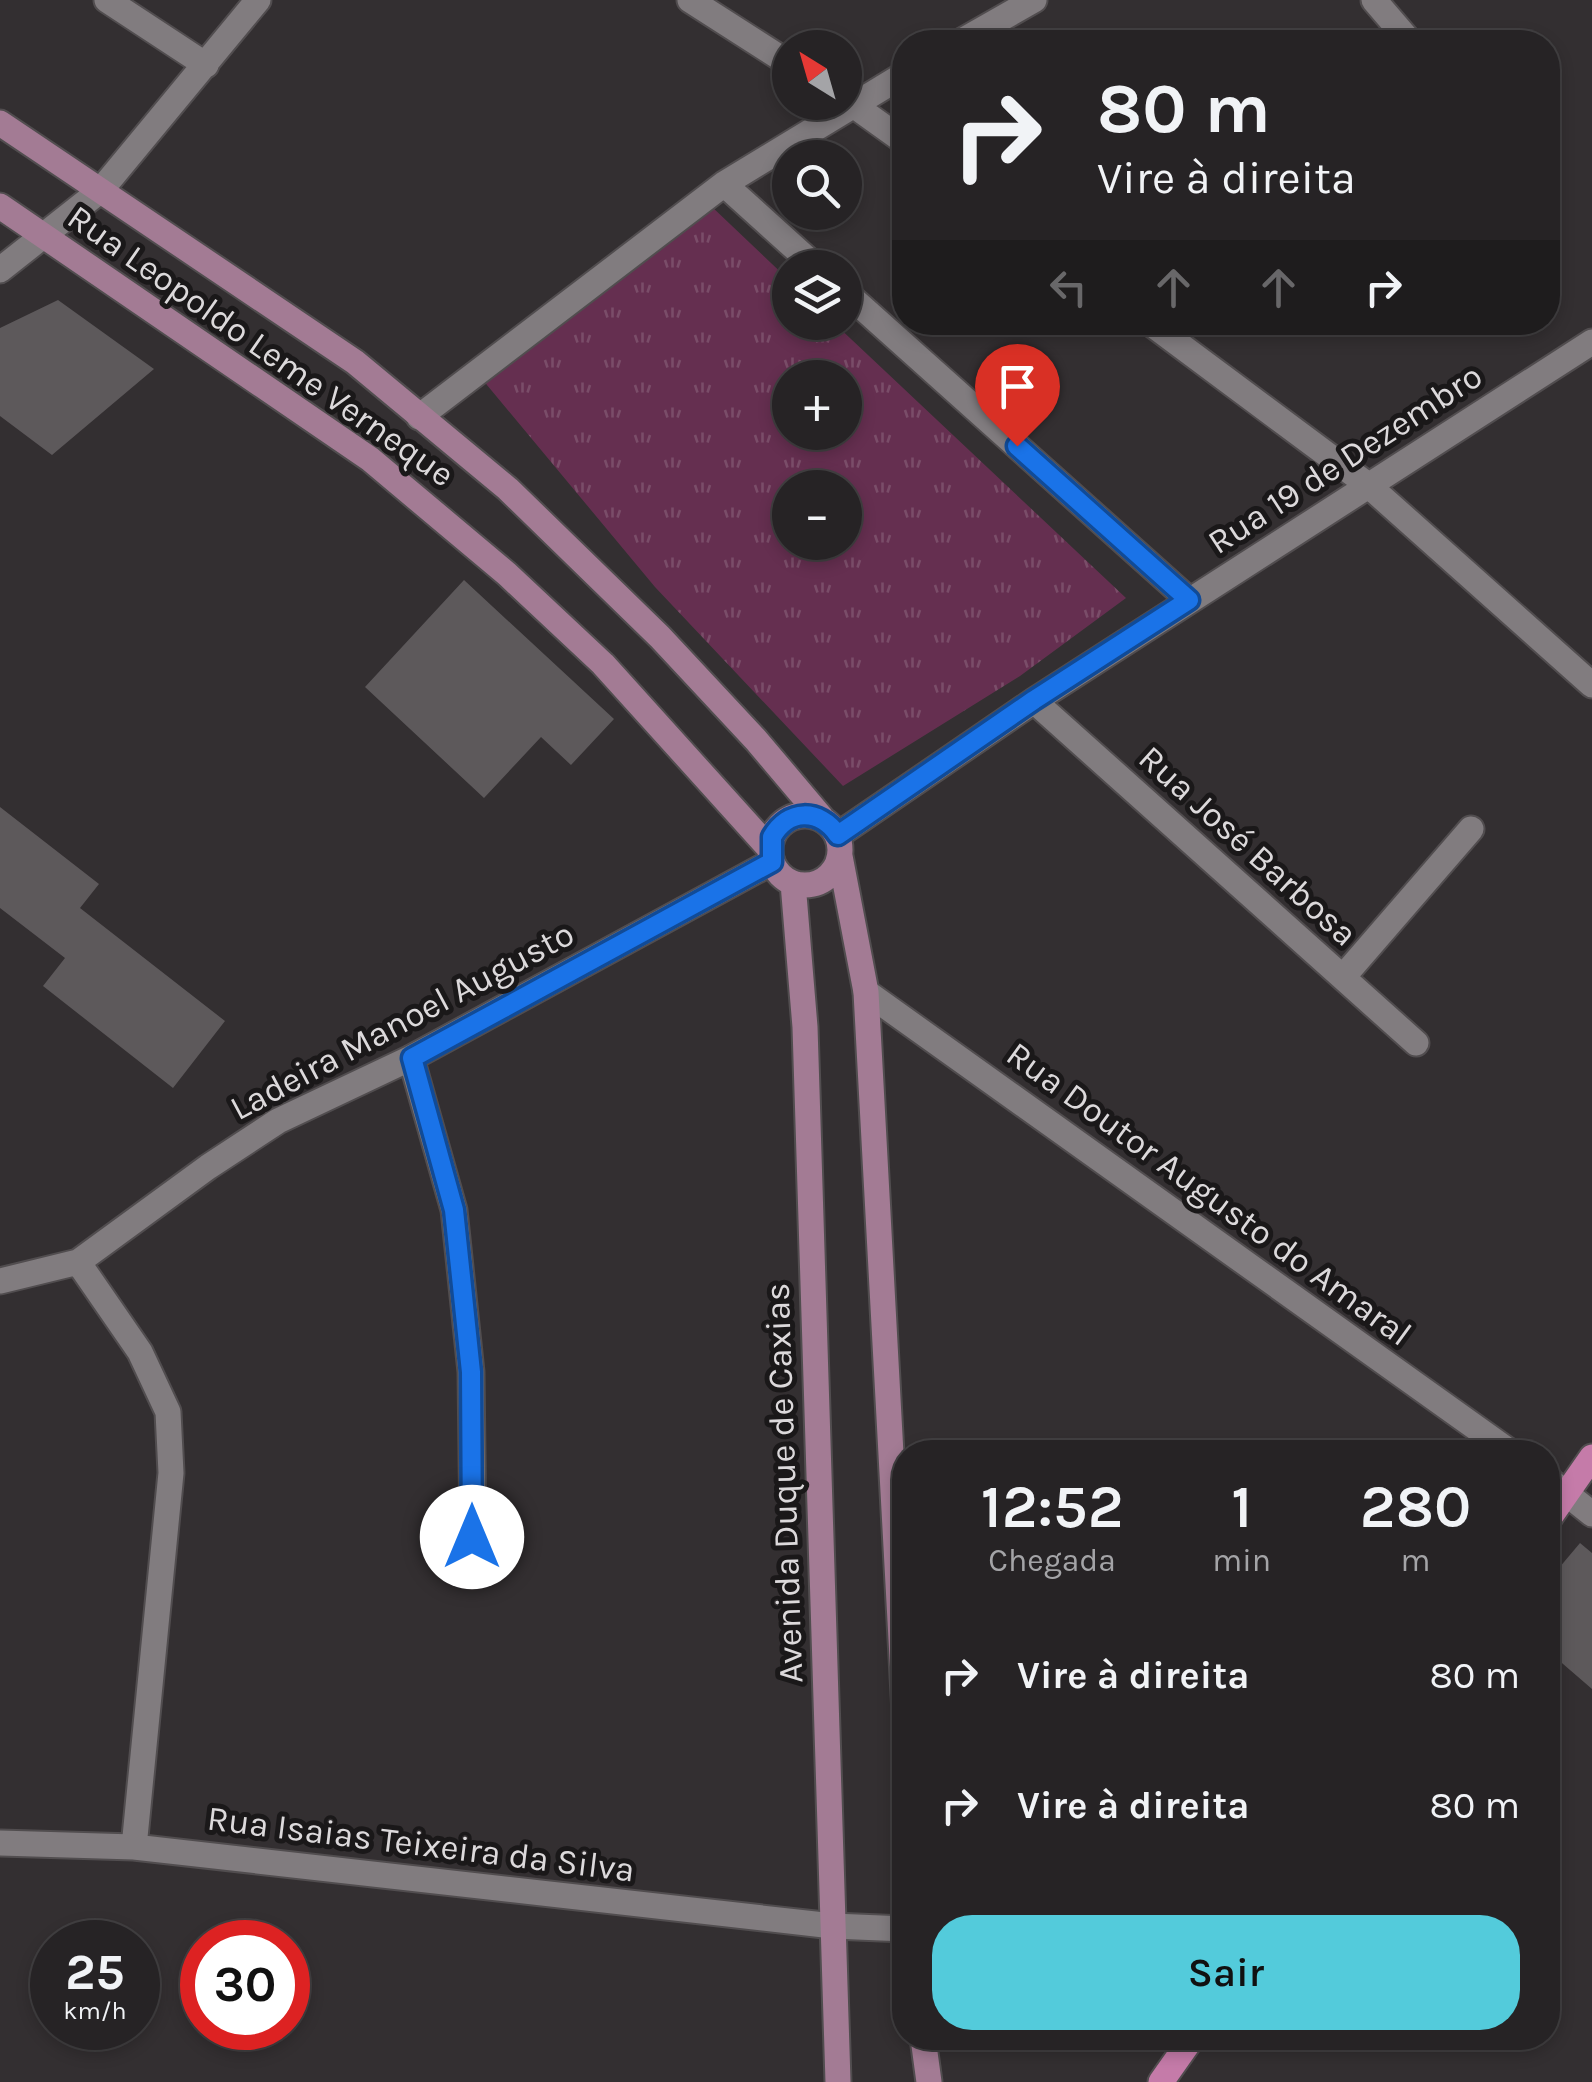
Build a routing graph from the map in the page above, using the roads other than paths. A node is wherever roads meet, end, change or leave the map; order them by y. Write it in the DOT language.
graph roads {
  1 [pos="107,0"];
  2 [pos="258,0"];
  3 [pos="690,0"];
  4 [pos="1034,0"];
  5 [pos="1374,0"];
  6 [pos="981,30"];
  7 [pos="1400,30"];
  8 [pos="772,52"];
  9 [pos="206,65"];
  10 [pos="892,80"];
  11 [pos="862,96"];
  12 [pos="862,111"];
  13 [pos="822,120"];
  14 [pos="0,123"];
  15 [pos="892,133"];
  16 [pos="724,184"];
  17 [pos="101,190"];
  18 [pos="0,206"];
  19 [pos="45,236"];
  20 [pos="798,250"];
  21 [pos="0,270"];
  22 [pos="862,307"];
  23 [pos="892,334"];
  24 [pos="893,335"];
  25 [pos="1167,335"];
  26 [pos="1592,342"];
  27 [pos="419,417"];
  28 [pos="1368,486"];
  29 [pos="1189,600"];
  30 [pos="1592,685"];
  31 [pos="1034,700"];
  32 [pos="1471,830"];
  33 [pos="833,836"];
  34 [pos="771,856"];
  35 [pos="794,883"];
  36 [pos="1342,977"];
  37 [pos="866,992"];
  38 [pos="1416,1044"];
  39 [pos="412,1058"];
  40 [pos="78,1262"];
  41 [pos="0,1282"];
  42 [pos="1493,1440"];
  43 [pos="1592,1456"];
  44 [pos="892,1473"];
  45 [pos="1560,1483"];
  46 [pos="1560,1488"];
  47 [pos="1592,1514"];
  48 [pos="472,1537"];
  49 [pos="0,1843"];
  50 [pos="134,1847"];
  51 [pos="833,1926"];
  52 [pos="892,1929"];
  53 [pos="925,2050"];
  54 [pos="1184,2050"];
  55 [pos="838,2082"];
  56 [pos="929,2082"];
  57 [pos="1162,2082"];
  1 -- 9 [label="street"];
  2 -- 9 [label="street"];
  3 -- 8 [label="street"];
  4 -- 6 [label="street"];
  5 -- 7 [label="street"];
  9 -- 17 [label="street"];
  10 -- 11 [label="street"];
  12 -- 15 [label="street"];
  13 -- 16 [label="street"];
  14 -- 17 [label="main road, Rua Leopoldo Leme Verneque"];
  16 -- 20 [label="street"];
  16 -- 27 [label="street"];
  17 -- 19 [label="street"];
  17 -- 27 [label="main road, Rua Leopoldo Leme Verneque"];
  18 -- 19 [label="main road, Rua Leopoldo Leme Verneque"];
  19 -- 21 [label="street"];
  19 -- 34 [label="main road, Rua Leopoldo Leme Verneque"];
  22 -- 23 [label="street"];
  24 -- 29 [label="street"];
  25 -- 28 [label="street"];
  26 -- 28 [label="street, Rua 19 de Dezembro"];
  27 -- 33 [label="main road, Rua Leopoldo Leme Verneque"];
  28 -- 29 [label="street, Rua 19 de Dezembro"];
  28 -- 30 [label="street"];
  29 -- 31 [label="street, Rua 19 de Dezembro"];
  31 -- 33 [label="street, Rua 19 de Dezembro"];
  31 -- 36 [label="street, Rua José Barbosa"];
  32 -- 36 [label="street"];
  33 -- 34 [label="main road"];
  33 -- 35 [label="main road"];
  33 -- 37 [label="main road"];
  34 -- 35 [label="main road"];
  34 -- 39 [label="street, Ladeira Manoel Augusto"];
  35 -- 51 [label="main road, Avenida Duque de Caxias"];
  36 -- 38 [label="street, Rua José Barbosa"];
  37 -- 42 [label="street, Rua Doutor Augusto do Amaral"];
  37 -- 44 [label="main road"];
  39 -- 40 [label="street, Ladeira Manoel Augusto"];
  39 -- 48 [label="street"];
  40 -- 41 [label="street"];
  40 -- 50 [label="street"];
  43 -- 45 [label="main road"];
  46 -- 47 [label="street"];
  49 -- 50 [label="street, Rua Isaias Teixeira da Silva"];
  50 -- 51 [label="street, Rua Isaias Teixeira da Silva"];
  51 -- 52 [label="street, Rua Isaias Teixeira da Silva"];
  51 -- 55 [label="main road, Avenida Duque de Caxias"];
  53 -- 56 [label="main road"];
  54 -- 57 [label="main road"];
}
